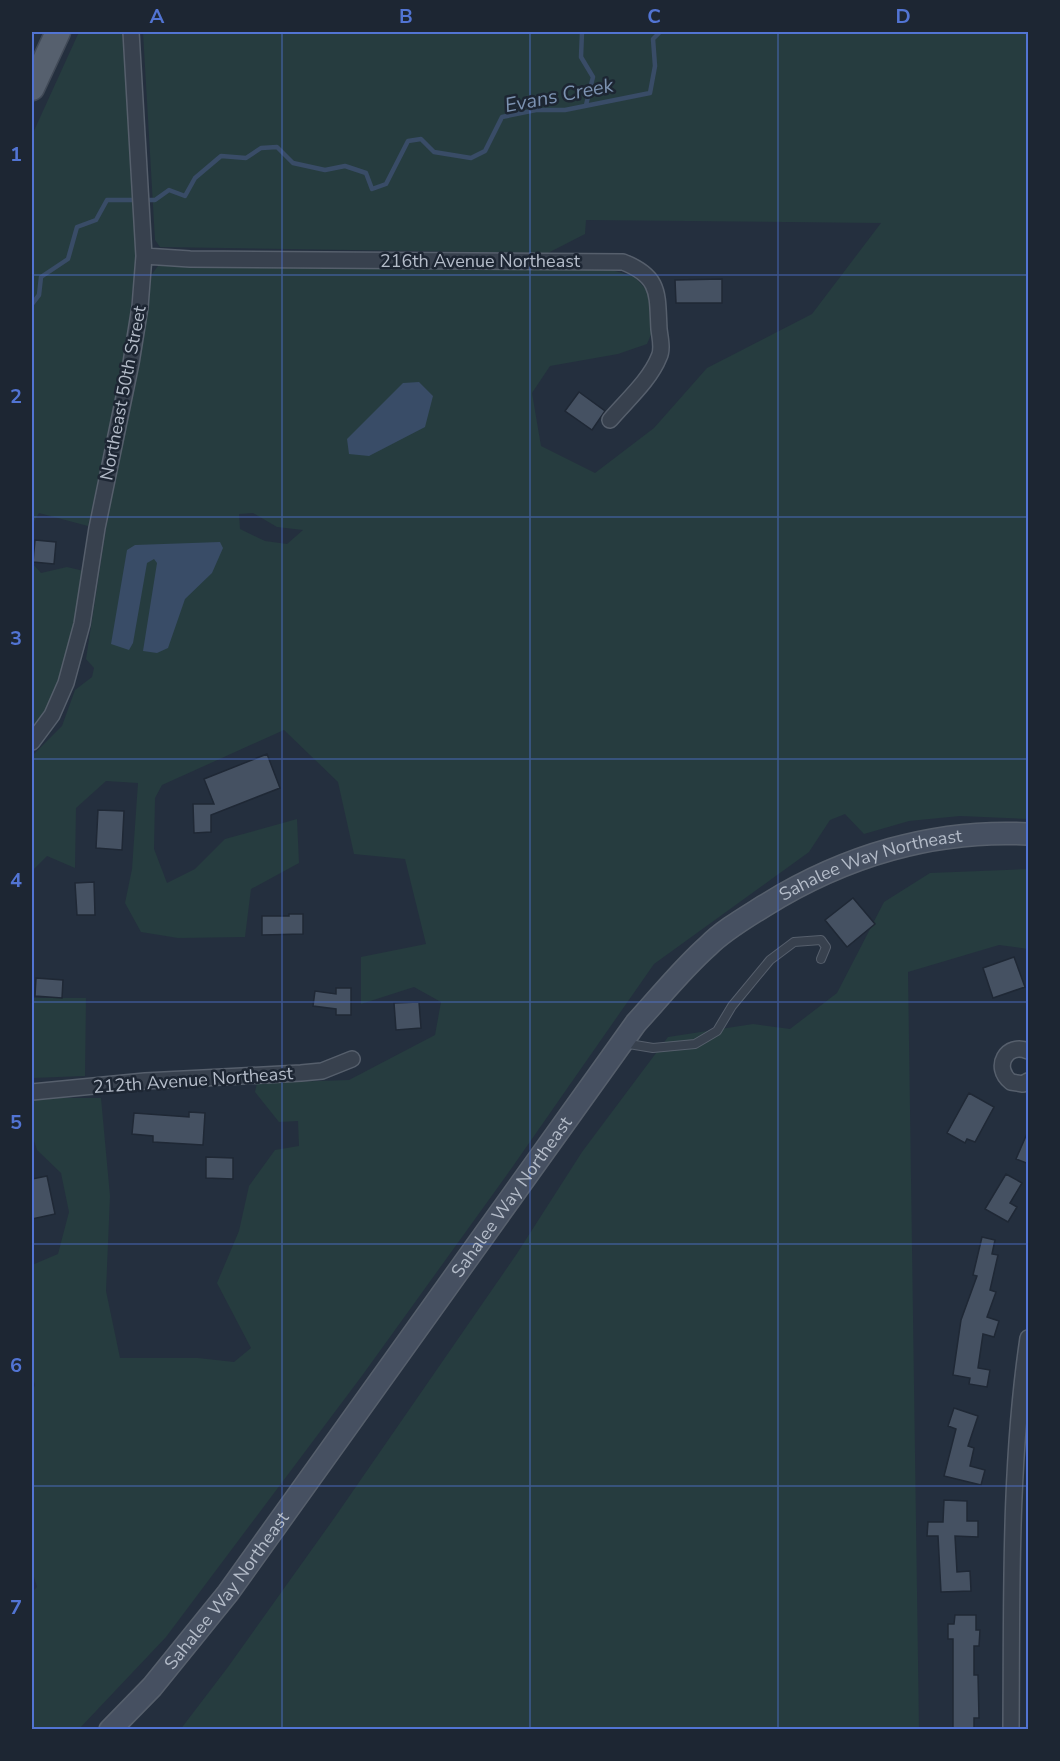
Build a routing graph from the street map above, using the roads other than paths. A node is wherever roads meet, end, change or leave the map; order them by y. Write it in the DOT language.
graph roads {
  1 [pos="58,32"];
  2 [pos="131,32"];
  3 [pos="32,88"];
  4 [pos="144,256"];
  5 [pos="610,420"];
  6 [pos="32,742"];
  7 [pos="1029,834"];
  8 [pos="821,959"];
  9 [pos="622,1043"];
  10 [pos="1029,1051"];
  11 [pos="352,1059"];
  12 [pos="1029,1081"];
  13 [pos="32,1092"];
  14 [pos="1029,1338"];
  15 [pos="1021,1510"];
  16 [pos="110,1730"];
  17 [pos="1011,1730"];
  1 -- 3 [label="main road"];
  2 -- 4 [label="street, Northeast 50th Street"];
  4 -- 5 [label="street, 216th Avenue Northeast"];
  4 -- 6 [label="street, Northeast 50th Street"];
  7 -- 9 [label="main road, Sahalee Way Northeast"];
  8 -- 9 [label="lane"];
  9 -- 16 [label="main road, Sahalee Way Northeast"];
  10 -- 12 [label="street"];
  11 -- 13 [label="street, 212th Avenue Northeast"];
  14 -- 15 [label="street"];
  15 -- 17 [label="street"];
}
